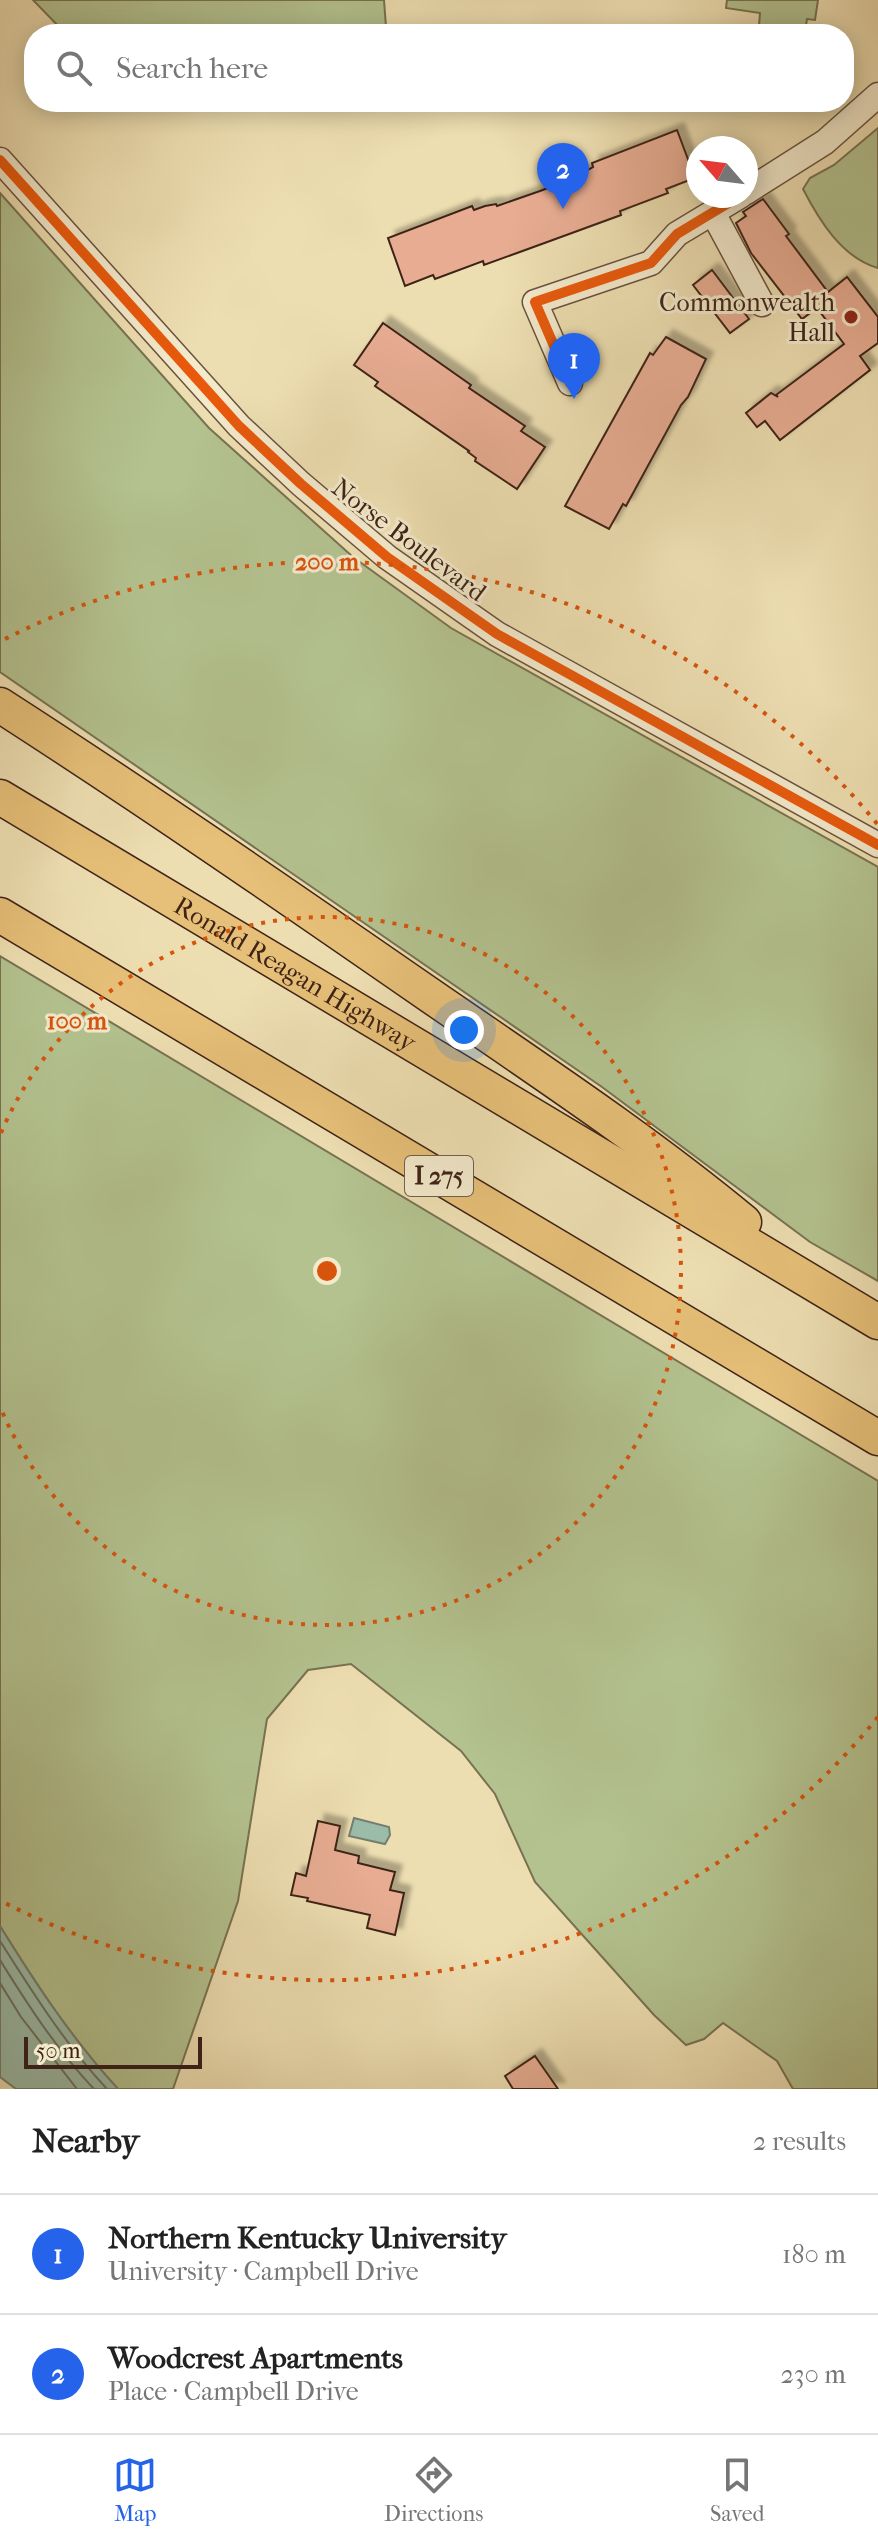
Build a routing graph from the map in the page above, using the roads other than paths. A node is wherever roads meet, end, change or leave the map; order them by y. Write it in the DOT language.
graph roads {
  1 [pos="878,95"];
  2 [pos="0,160"];
  3 [pos="758,184"];
  4 [pos="721,208"];
  5 [pos="713,213"];
  6 [pos="762,304"];
  7 [pos="570,383"];
  8 [pos="0,705"];
  9 [pos="0,797"];
  10 [pos="878,845"];
  11 [pos="0,915"];
  12 [pos="828,1292"];
  13 [pos="878,1322"];
  14 [pos="878,1438"];
  1 -- 3 [label="street"];
  2 -- 10 [label="street, Norse Boulevard"];
  4 -- 5 [label="street"];
  5 -- 6 [label="street"];
  5 -- 7 [label="street"];
  8 -- 12 [label="highway"];
  9 -- 12 [label="highway, Ronald Reagan Highway"];
  11 -- 14 [label="highway, I 275"];
  12 -- 13 [label="highway, Ronald Reagan Highway"];
}
